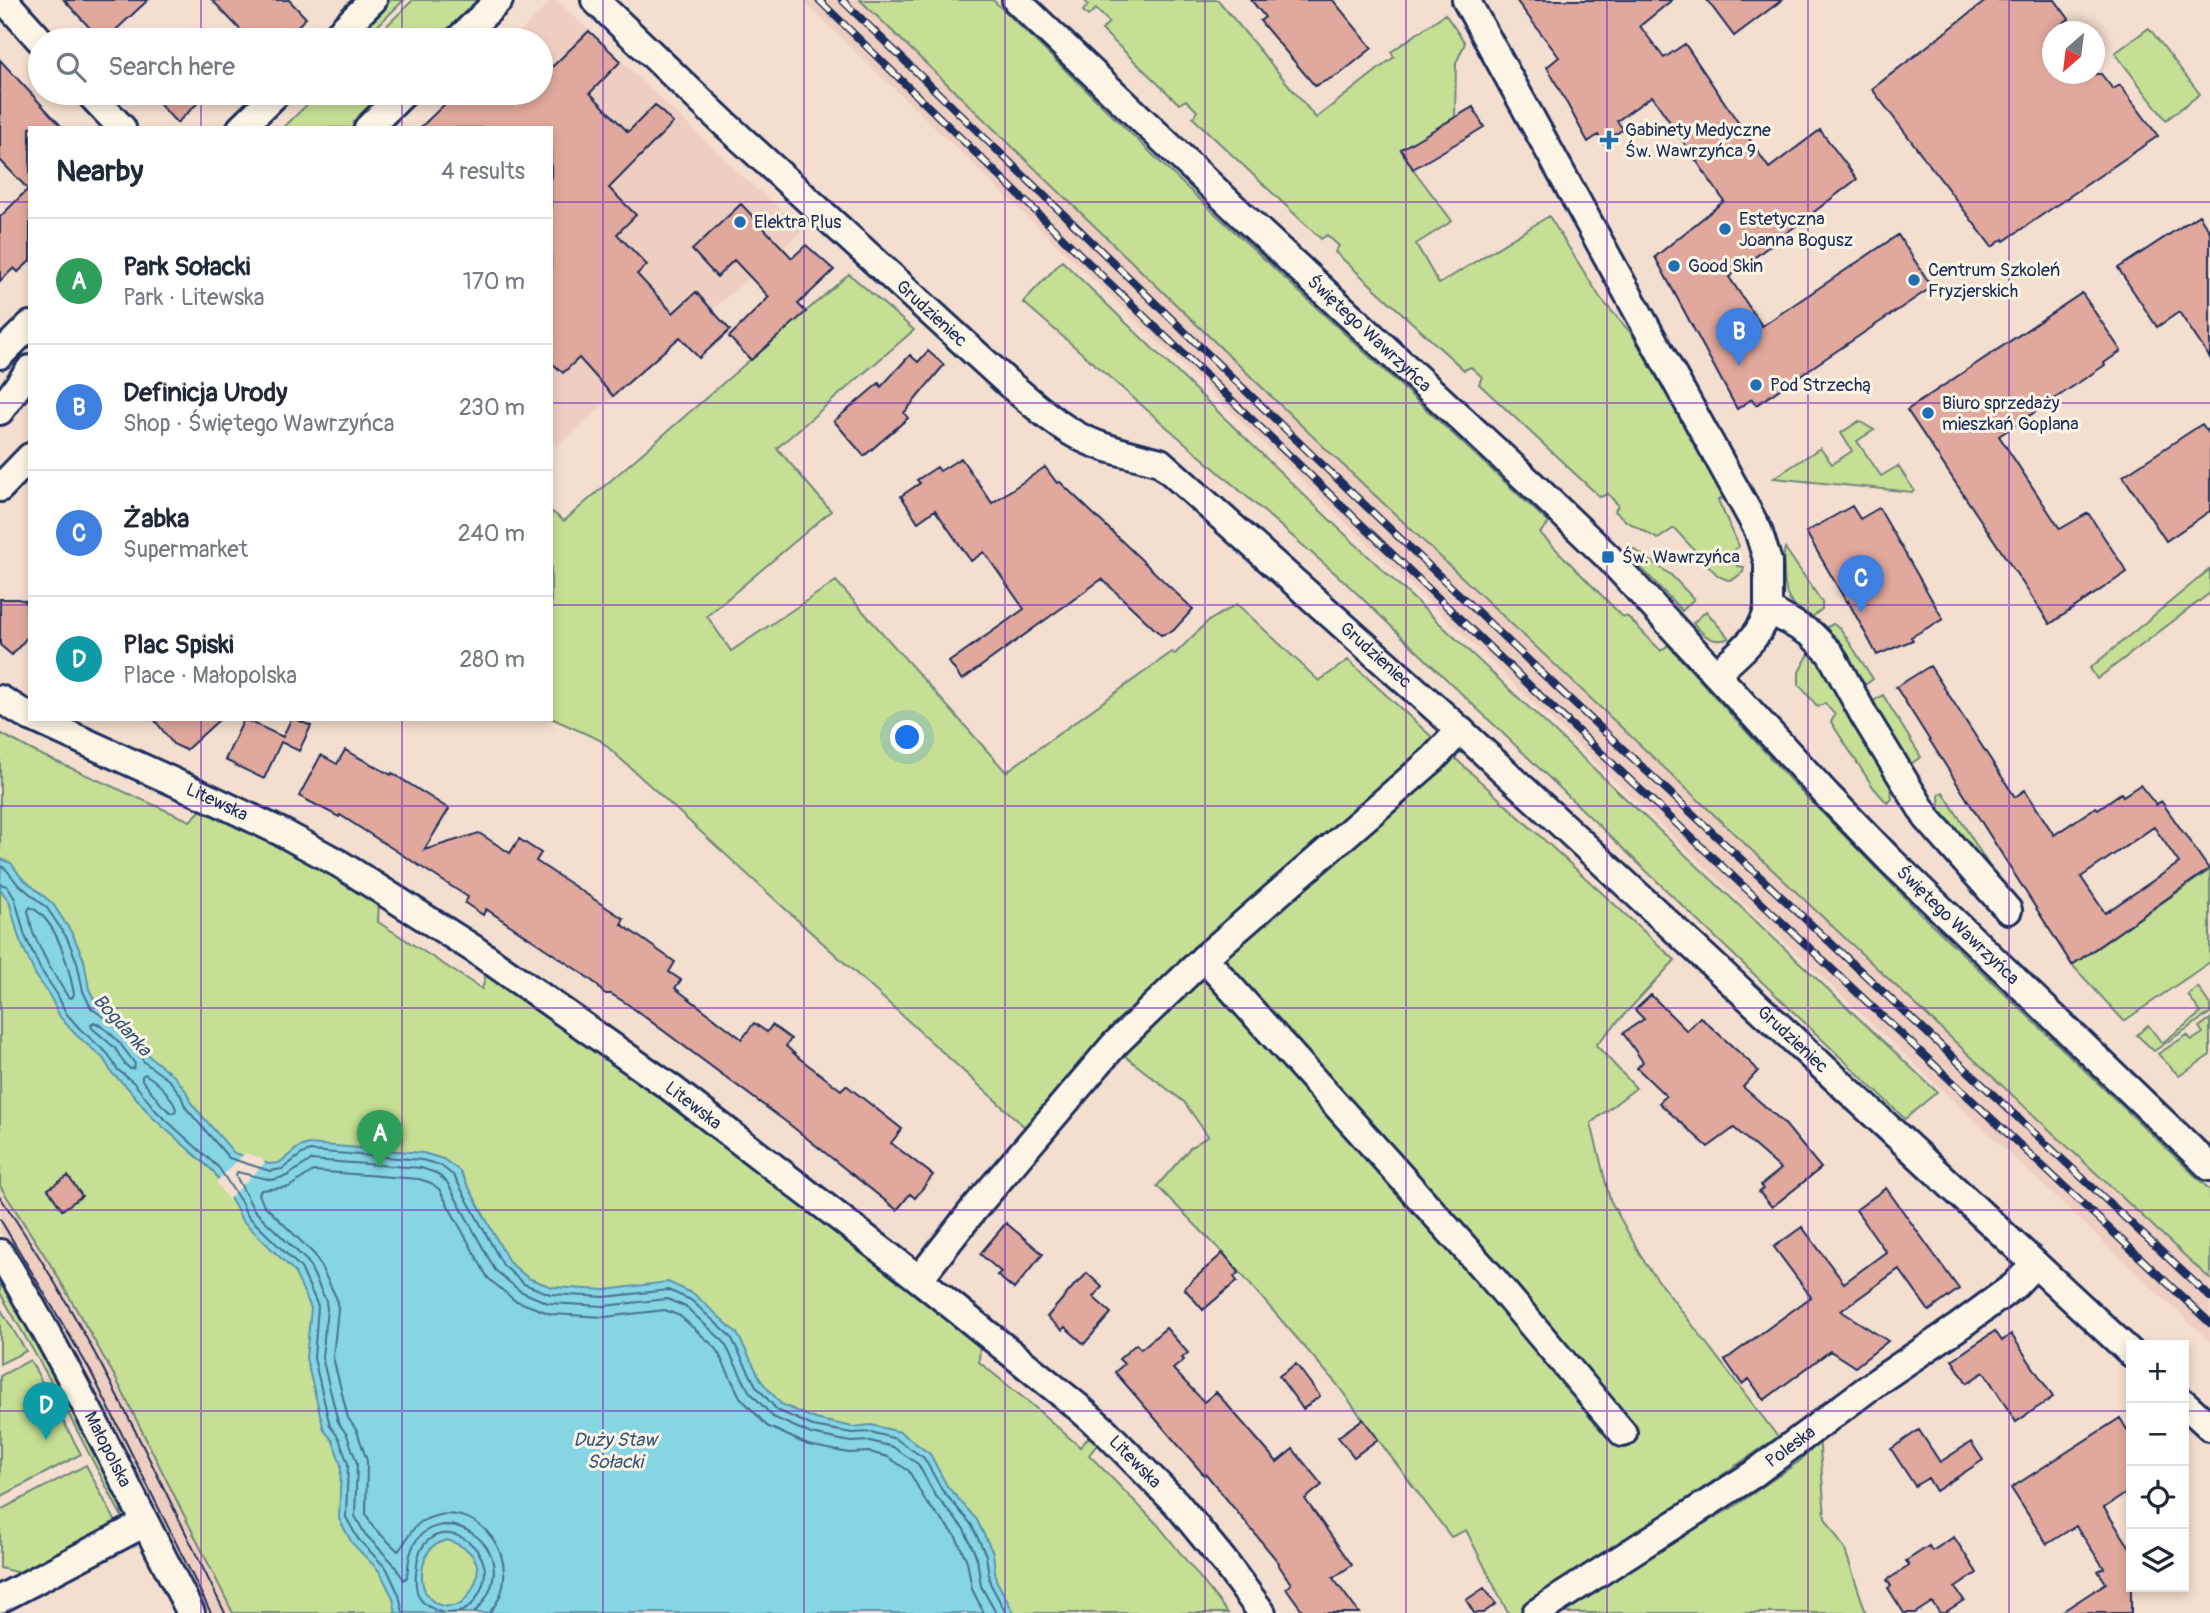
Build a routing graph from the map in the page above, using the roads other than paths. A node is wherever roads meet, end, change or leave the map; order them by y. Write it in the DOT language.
graph roads {
  1 [pos="4,0"];
  2 [pos="373,0"];
  3 [pos="499,0"];
  4 [pos="595,0"];
  5 [pos="1017,0"];
  6 [pos="1466,0"];
  7 [pos="29,28"];
  8 [pos="344,28"];
  9 [pos="470,28"];
  10 [pos="100,105"];
  11 [pos="265,105"];
  12 [pos="392,105"];
  13 [pos="120,126"];
  14 [pos="243,126"];
  15 [pos="370,126"];
  16 [pos="28,327"];
  17 [pos="0,355"];
  18 [pos="28,372"];
  19 [pos="0,411"];
  20 [pos="28,459"];
  21 [pos="0,488"];
  22 [pos="1768,609"];
  23 [pos="1716,674"];
  24 [pos="0,699"];
  25 [pos="28,716"];
  26 [pos="39,721"];
  27 [pos="1460,730"];
  28 [pos="2008,910"];
  29 [pos="1205,958"];
  30 [pos="2210,1167"];
  31 [pos="0,1253"];
  32 [pos="2035,1264"];
  33 [pos="919,1279"];
  34 [pos="2126,1348"];
  35 [pos="2189,1408"];
  36 [pos="2210,1427"];
  37 [pos="1623,1433"];
  38 [pos="145,1523"];
  39 [pos="0,1599"];
  40 [pos="191,1613"];
  41 [pos="1262,1613"];
  42 [pos="1536,1613"];
  1 -- 7 [label="street"];
  2 -- 8 [label="street"];
  3 -- 9 [label="street"];
  4 -- 27 [label="street, Grudzieniec"];
  5 -- 23 [label="street, Świętego Wawrzyńca"];
  6 -- 22 [label="street"];
  10 -- 13 [label="street"];
  11 -- 14 [label="street"];
  12 -- 15 [label="street"];
  16 -- 17 [label="street"];
  18 -- 19 [label="street"];
  20 -- 21 [label="street"];
  22 -- 23 [label="street"];
  22 -- 28 [label="street"];
  23 -- 30 [label="street, Świętego Wawrzyńca"];
  24 -- 25 [label="street"];
  26 -- 33 [label="street, Litewska"];
  27 -- 29 [label="street"];
  27 -- 32 [label="street, Grudzieniec"];
  29 -- 33 [label="street"];
  29 -- 37 [label="street"];
  31 -- 38 [label="street, Małopolska"];
  32 -- 34 [label="street, Grudzieniec"];
  32 -- 42 [label="street, Poleska"];
  33 -- 41 [label="street, Litewska"];
  35 -- 36 [label="street"];
  38 -- 39 [label="street"];
  38 -- 40 [label="street, Małopolska"];
}
